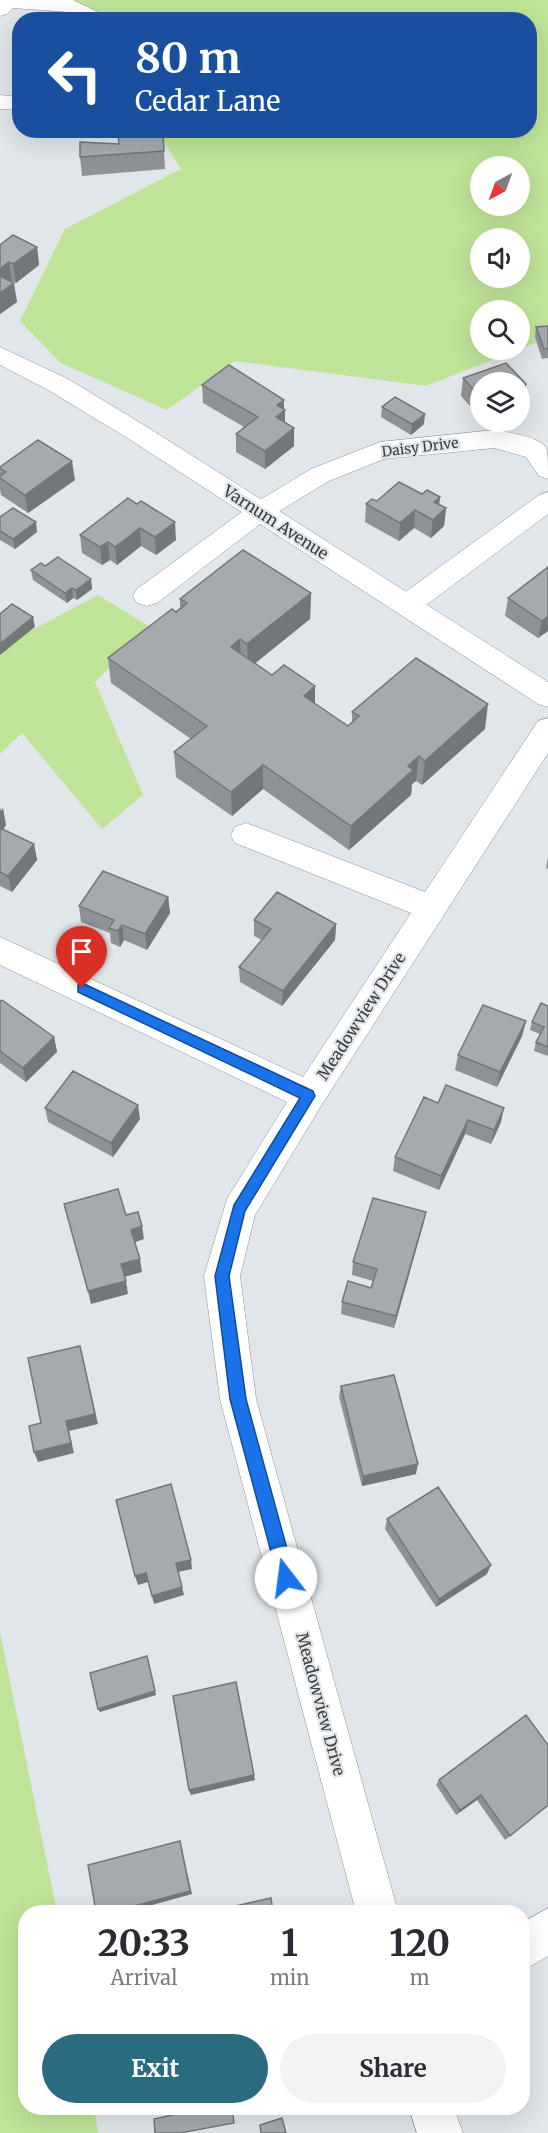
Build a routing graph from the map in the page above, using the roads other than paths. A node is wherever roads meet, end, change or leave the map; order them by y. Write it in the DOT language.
graph roads {
  1 [pos="0,10"];
  2 [pos="84,12"];
  3 [pos="0,355"];
  4 [pos="548,470"];
  5 [pos="548,501"];
  6 [pos="259,512"];
  7 [pos="147,596"];
  8 [pos="407,605"];
  9 [pos="548,696"];
  10 [pos="548,729"];
  11 [pos="246,835"];
  12 [pos="432,908"];
  13 [pos="0,950"];
  14 [pos="309,1096"];
  15 [pos="375,1905"];
  16 [pos="548,1930"];
  17 [pos="530,1943"];
  18 [pos="434,2115"];
  19 [pos="440,2133"];
  1 -- 2 [label="street"];
  3 -- 6 [label="street, Varnum Avenue"];
  4 -- 6 [label="street, Daisy Drive"];
  5 -- 8 [label="street"];
  6 -- 7 [label="street, Daisy Drive"];
  6 -- 8 [label="street, Varnum Avenue"];
  8 -- 9 [label="street, Varnum Avenue"];
  10 -- 12 [label="street, Meadowview Drive"];
  11 -- 12 [label="street"];
  12 -- 14 [label="street, Meadowview Drive"];
  13 -- 14 [label="street"];
  14 -- 15 [label="street, Meadowview Drive"];
  16 -- 17 [label="street"];
  18 -- 19 [label="street"];
}
